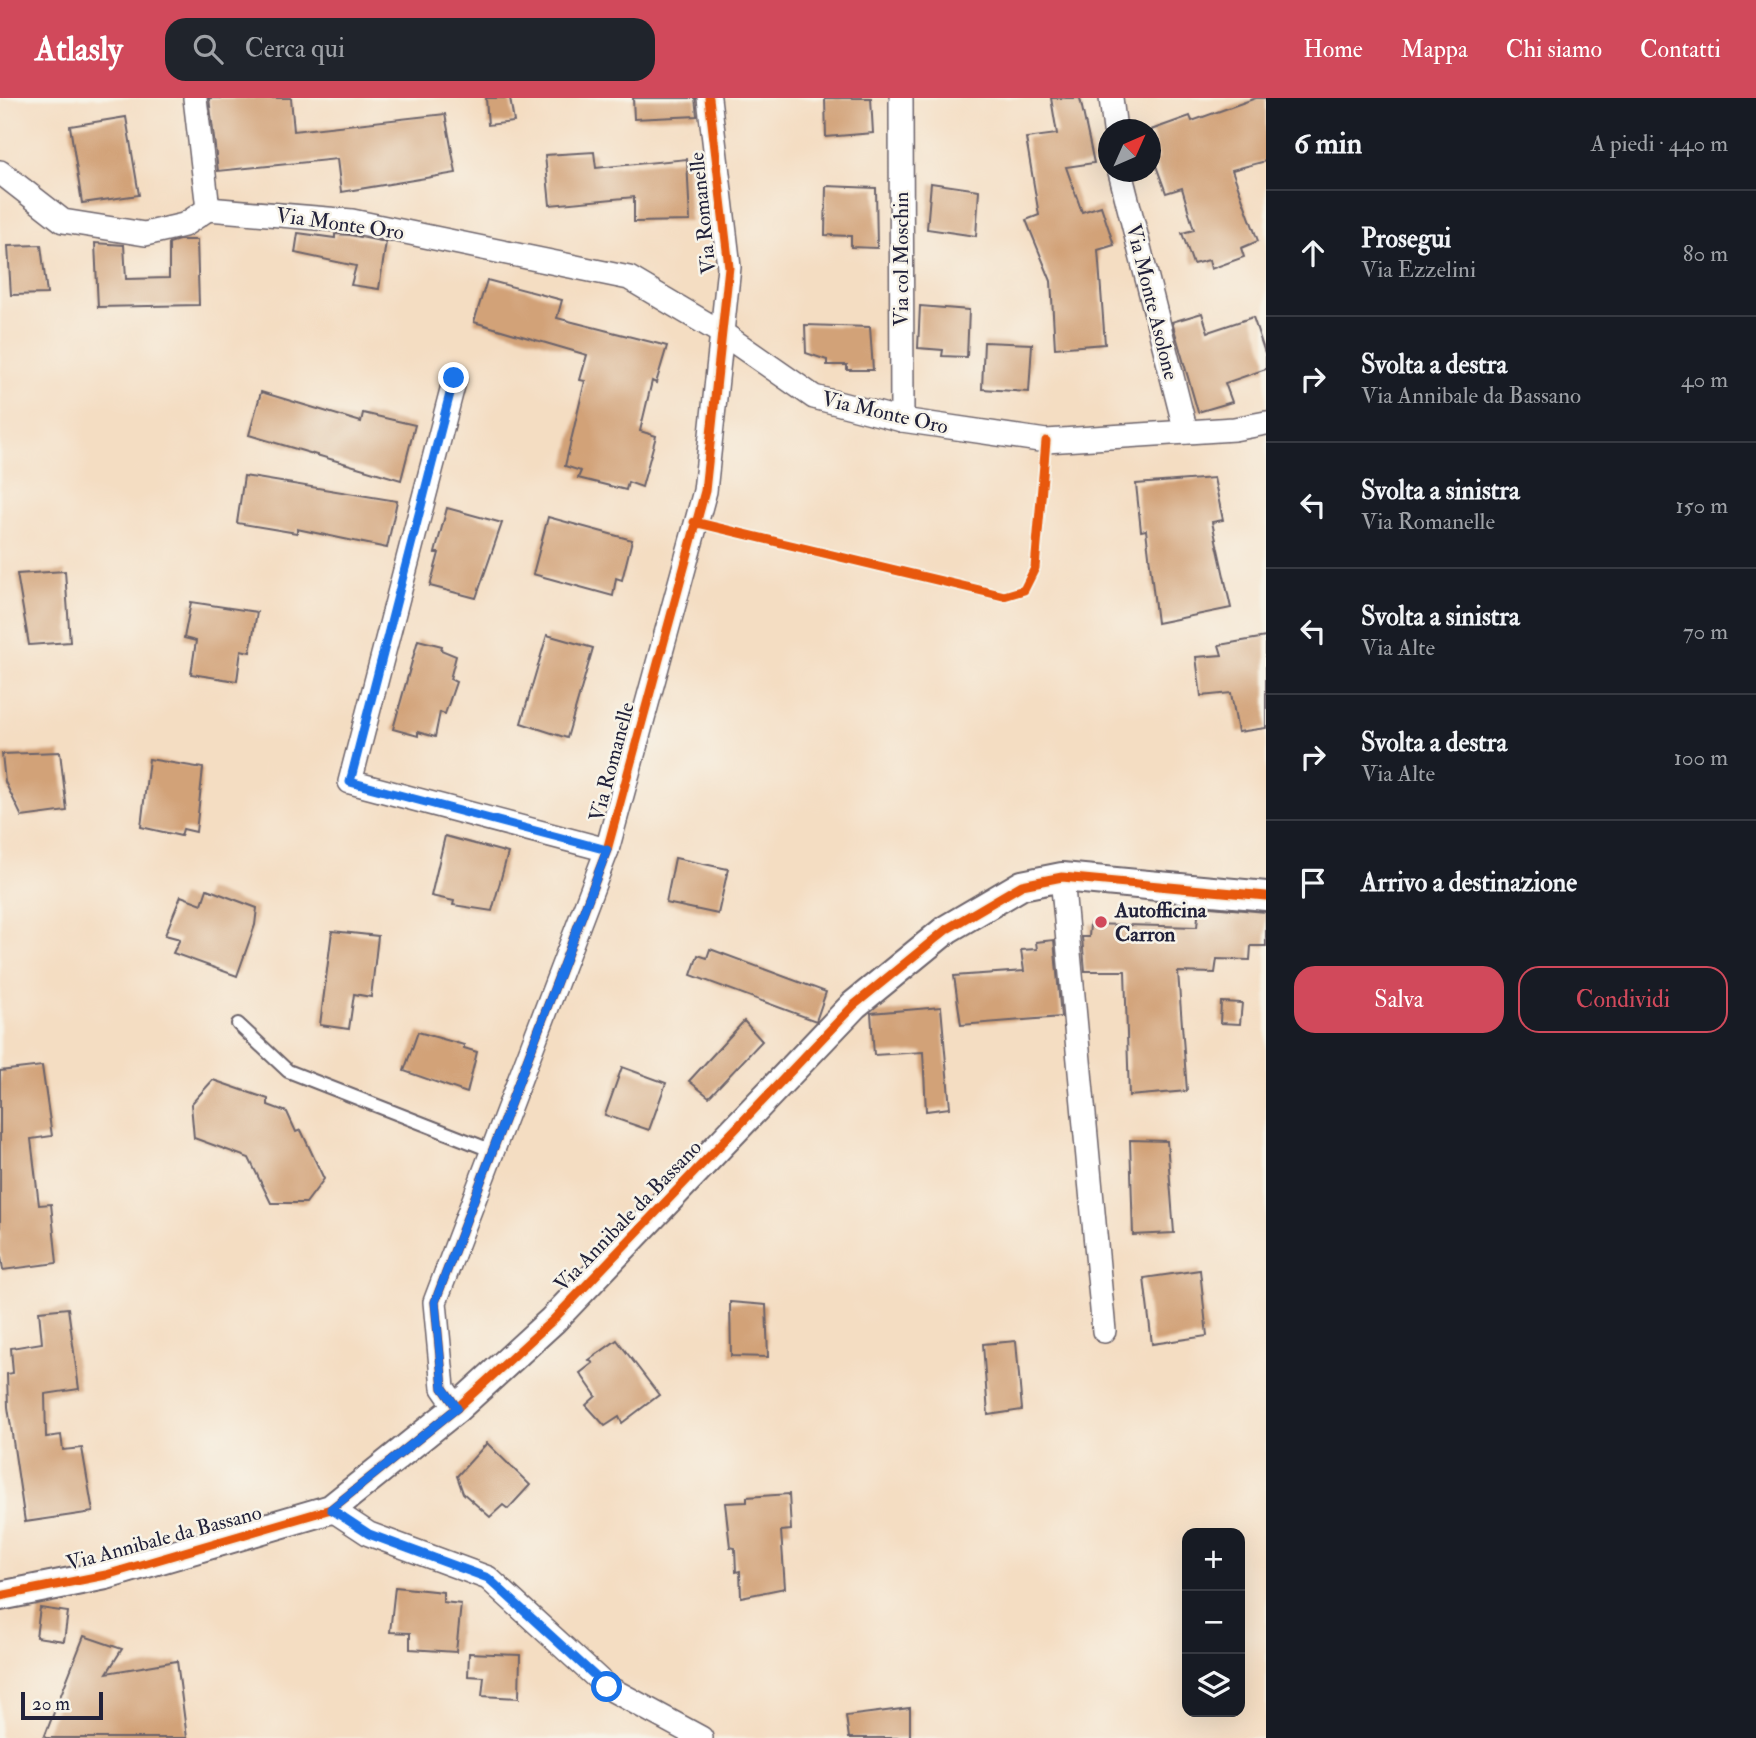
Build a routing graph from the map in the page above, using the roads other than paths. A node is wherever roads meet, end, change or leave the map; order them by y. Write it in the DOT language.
graph roads {
  1 [pos="195,98"];
  2 [pos="709,98"];
  3 [pos="901,98"];
  4 [pos="1111,98"];
  5 [pos="1114,119"];
  6 [pos="0,172"];
  7 [pos="1123,182"];
  8 [pos="208,209"];
  9 [pos="722,333"];
  10 [pos="454,378"];
  11 [pos="902,421"];
  12 [pos="1266,423"];
  13 [pos="1186,432"];
  14 [pos="607,850"];
  15 [pos="1062,877"];
  16 [pos="1266,896"];
  17 [pos="238,1024"];
  18 [pos="493,1151"];
  19 [pos="1104,1331"];
  20 [pos="457,1408"];
  21 [pos="331,1509"];
  22 [pos="0,1596"];
  23 [pos="701,1738"];
  1 -- 8 [label="street"];
  2 -- 9 [label="street, Via Romanelle"];
  3 -- 11 [label="street, Via col Moschin"];
  4 -- 5 [label="street"];
  6 -- 8 [label="street"];
  7 -- 13 [label="street, Via Monte Asolone"];
  8 -- 9 [label="street, Via Monte Oro"];
  9 -- 11 [label="street, Via Monte Oro"];
  9 -- 14 [label="street, Via Romanelle"];
  10 -- 14 [label="street"];
  11 -- 13 [label="street, Via Monte Oro"];
  12 -- 13 [label="street, Via Monte Oro"];
  14 -- 18 [label="street, Via Romanelle"];
  15 -- 16 [label="street, Via Annibale da Bassano"];
  15 -- 19 [label="street"];
  15 -- 20 [label="street, Via Annibale da Bassano"];
  17 -- 18 [label="lane"];
  18 -- 20 [label="street, Via Romanelle"];
  20 -- 21 [label="street, Via Annibale da Bassano"];
  21 -- 22 [label="street, Via Annibale da Bassano"];
  21 -- 23 [label="street"];
}
